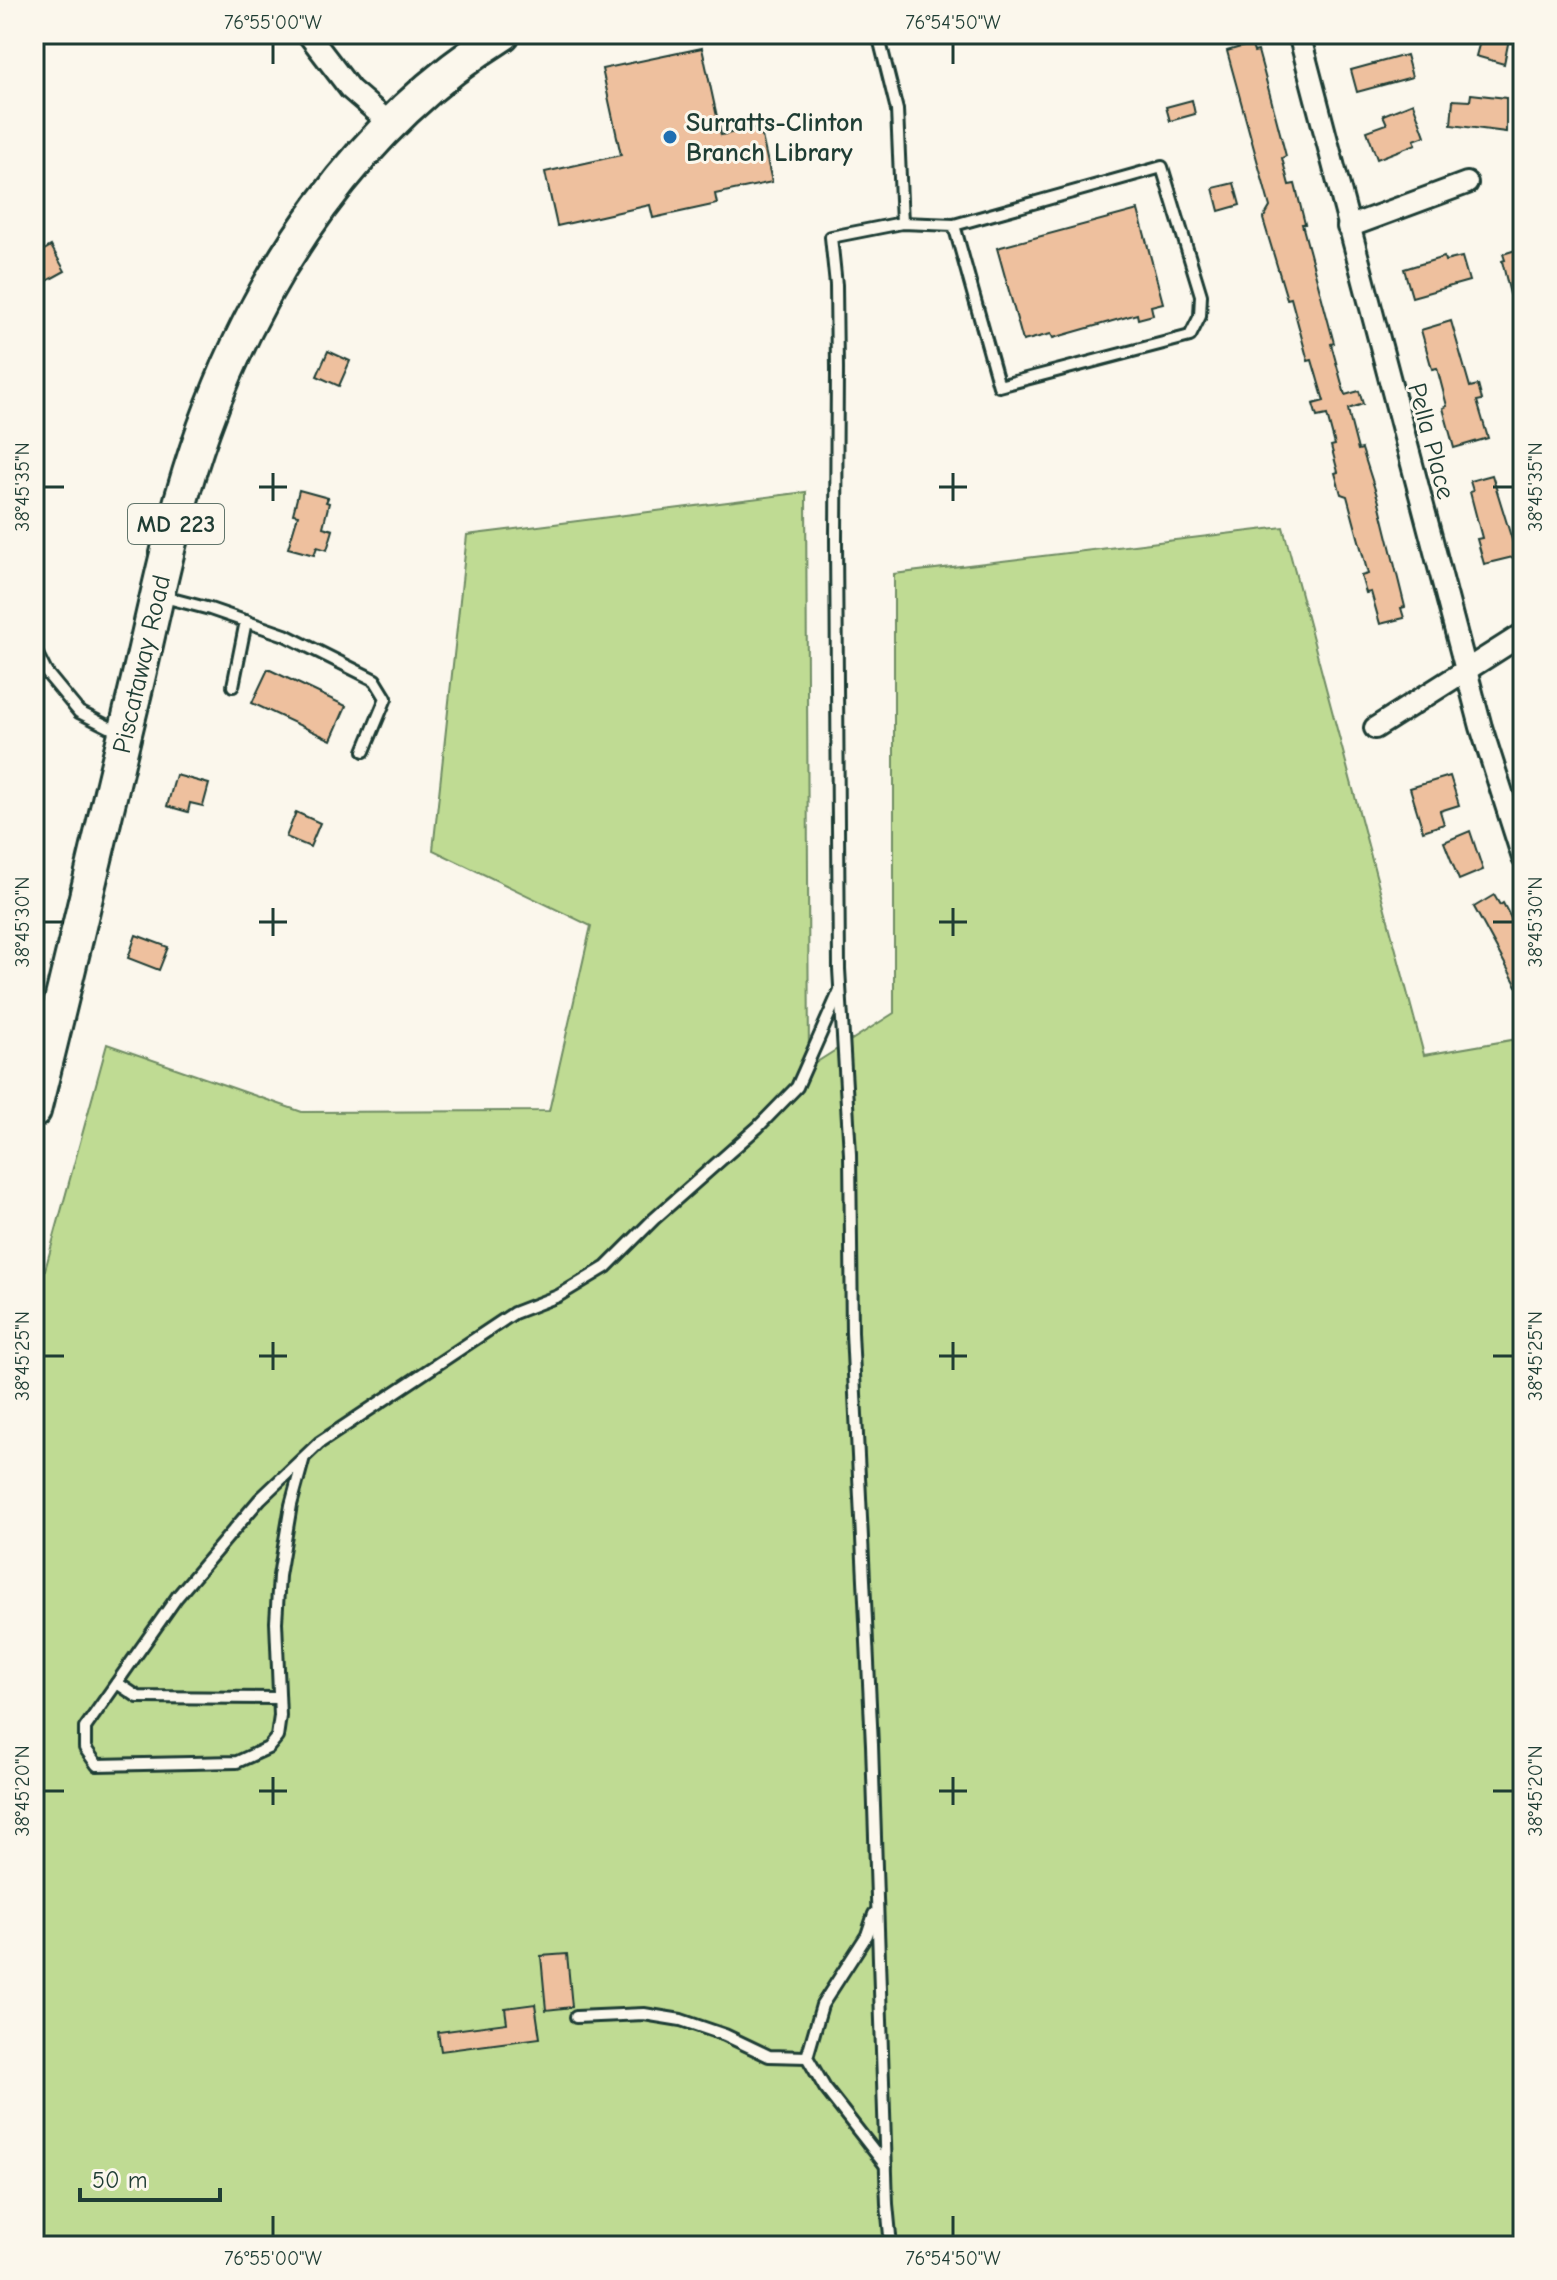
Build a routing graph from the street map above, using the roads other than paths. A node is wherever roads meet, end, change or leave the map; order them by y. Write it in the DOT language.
graph roads {
  1 [pos="308,34"];
  2 [pos="503,34"];
  3 [pos="878,34"];
  4 [pos="1299,34"];
  5 [pos="392,125"];
  6 [pos="1467,183"];
  7 [pos="902,223"];
  8 [pos="954,225"];
  9 [pos="1348,227"];
  10 [pos="158,596"];
  11 [pos="246,621"];
  12 [pos="1523,634"];
  13 [pos="34,648"];
  14 [pos="1466,669"];
  15 [pos="233,686"];
  16 [pos="1375,728"];
  17 [pos="125,735"];
  18 [pos="364,751"];
  19 [pos="1523,858"];
  20 [pos="841,988"];
  21 [pos="34,1111"];
  22 [pos="304,1457"];
  23 [pos="117,1683"];
  24 [pos="279,1698"];
  25 [pos="876,1908"];
  26 [pos="576,2017"];
  27 [pos="807,2057"];
  28 [pos="886,2166"];
  29 [pos="891,2246"];
  1 -- 5 [label="street"];
  2 -- 5 [label="main road, Piscataway Road / MD 223"];
  3 -- 7 [label="lane"];
  4 -- 9 [label="street, Pella Place"];
  5 -- 10 [label="main road, Piscataway Road / MD 223"];
  6 -- 9 [label="street"];
  7 -- 8 [label="lane"];
  7 -- 20 [label="lane"];
  8 -- 8 [label="lane"];
  9 -- 14 [label="street, Pella Place"];
  10 -- 11 [label="lane"];
  10 -- 17 [label="main road, Piscataway Road / MD 223"];
  11 -- 15 [label="lane"];
  11 -- 18 [label="lane"];
  12 -- 14 [label="street"];
  13 -- 17 [label="lane"];
  14 -- 16 [label="street"];
  14 -- 19 [label="street, Pella Place"];
  17 -- 21 [label="main road, Piscataway Road / MD 223"];
  20 -- 22 [label="lane"];
  20 -- 25 [label="lane"];
  22 -- 23 [label="lane"];
  22 -- 24 [label="lane"];
  23 -- 24 [label="lane"];
  23 -- 24 [label="lane"];
  25 -- 27 [label="lane"];
  25 -- 28 [label="lane"];
  26 -- 27 [label="lane"];
  27 -- 28 [label="lane"];
  28 -- 29 [label="lane"];
}
